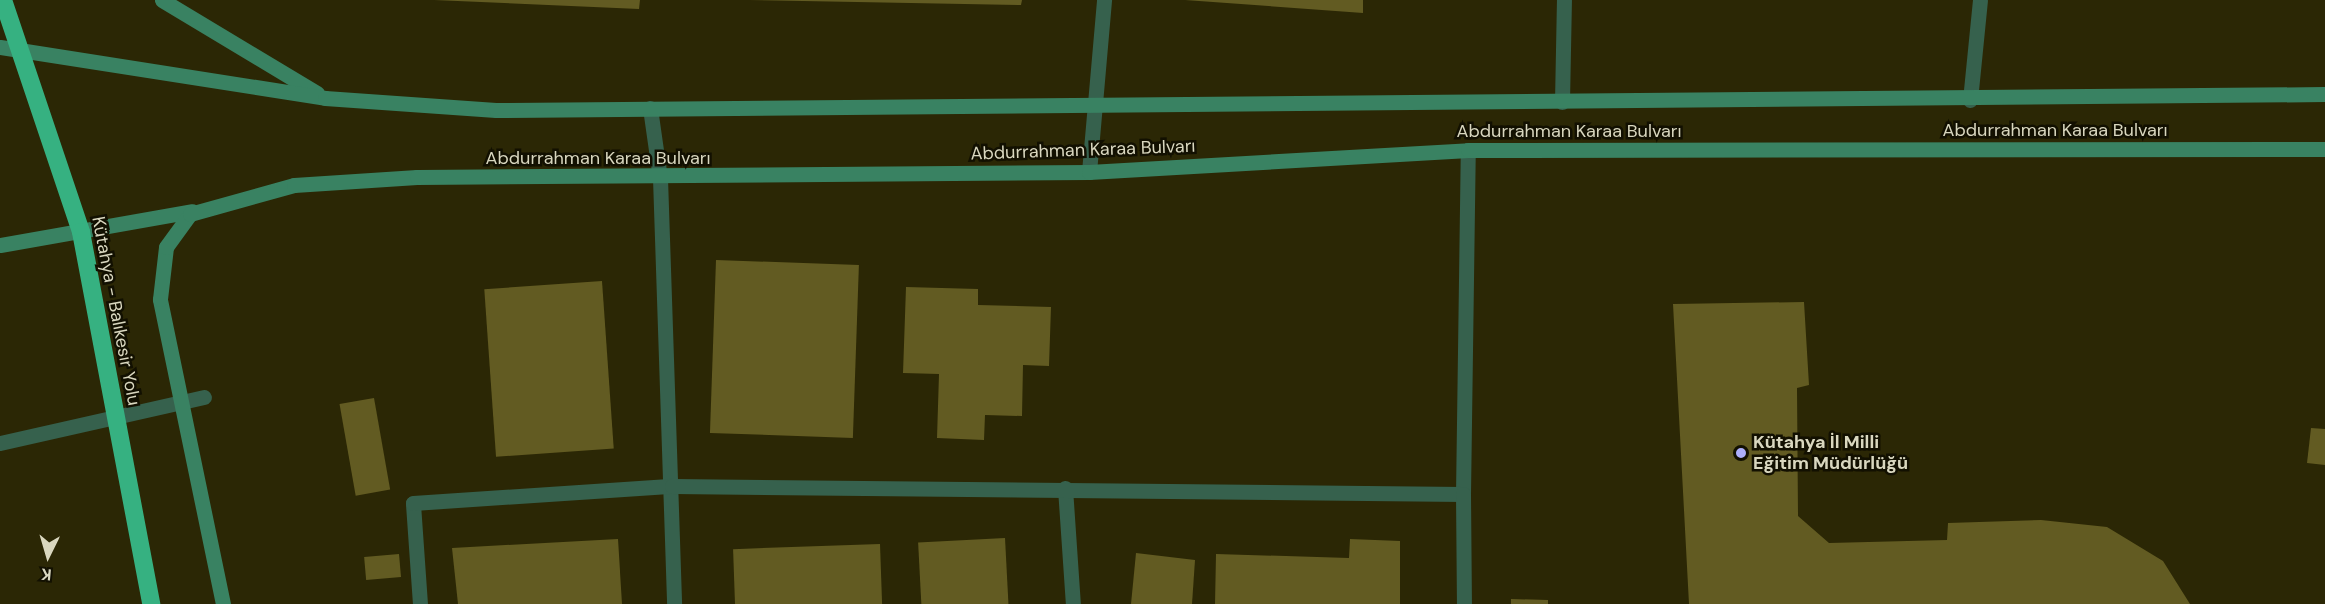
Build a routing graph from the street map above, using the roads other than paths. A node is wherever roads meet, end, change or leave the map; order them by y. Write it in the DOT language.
graph roads {
  1 [pos="3,0"];
  2 [pos="162,0"];
  3 [pos="1104,0"];
  4 [pos="1564,0"];
  5 [pos="1980,0"];
  6 [pos="0,47"];
  7 [pos="22,47"];
  8 [pos="2325,94"];
  9 [pos="325,98"];
  10 [pos="1970,100"];
  11 [pos="1562,102"];
  12 [pos="1093,106"];
  13 [pos="650,108"];
  14 [pos="2325,148"];
  15 [pos="1468,150"];
  16 [pos="1089,172"];
  17 [pos="660,178"];
  18 [pos="206,208"];
  19 [pos="81,232"];
  20 [pos="0,245"];
  21 [pos="204,397"];
  22 [pos="0,443"];
  23 [pos="672,486"];
  24 [pos="1065,488"];
  25 [pos="1463,494"];
  26 [pos="151,604"];
  27 [pos="223,604"];
  28 [pos="420,604"];
  29 [pos="674,604"];
  30 [pos="1073,604"];
  31 [pos="1464,604"];
  1 -- 7 [label="highway, Kütahya - Balıkesir Yolu"];
  2 -- 9 [label="main road"];
  3 -- 12 [label="street"];
  4 -- 11 [label="street"];
  5 -- 10 [label="street"];
  6 -- 7 [label="main road, Abdurrahman Karaa Bulvarı"];
  7 -- 9 [label="main road, Abdurrahman Karaa Bulvarı"];
  7 -- 19 [label="highway, Kütahya - Balıkesir Yolu"];
  8 -- 10 [label="main road, Abdurrahman Karaa Bulvarı"];
  9 -- 13 [label="main road, Abdurrahman Karaa Bulvarı"];
  10 -- 11 [label="main road, Abdurrahman Karaa Bulvarı"];
  11 -- 12 [label="main road, Abdurrahman Karaa Bulvarı"];
  12 -- 13 [label="main road, Abdurrahman Karaa Bulvarı"];
  12 -- 16 [label="street"];
  13 -- 17 [label="street"];
  14 -- 15 [label="main road, Abdurrahman Karaa Bulvarı"];
  15 -- 16 [label="main road, Abdurrahman Karaa Bulvarı"];
  15 -- 25 [label="street"];
  16 -- 17 [label="main road, Abdurrahman Karaa Bulvarı"];
  17 -- 18 [label="main road, Abdurrahman Karaa Bulvarı"];
  17 -- 23 [label="street"];
  18 -- 19 [label="main road"];
  18 -- 27 [label="main road, Abdurrahman Karaa Bulvarı"];
  19 -- 20 [label="main road"];
  19 -- 26 [label="highway, Kütahya - Balıkesir Yolu"];
  21 -- 22 [label="street"];
  23 -- 24 [label="street"];
  23 -- 28 [label="street"];
  23 -- 29 [label="street"];
  24 -- 25 [label="street"];
  24 -- 30 [label="street"];
  25 -- 31 [label="street"];
}
